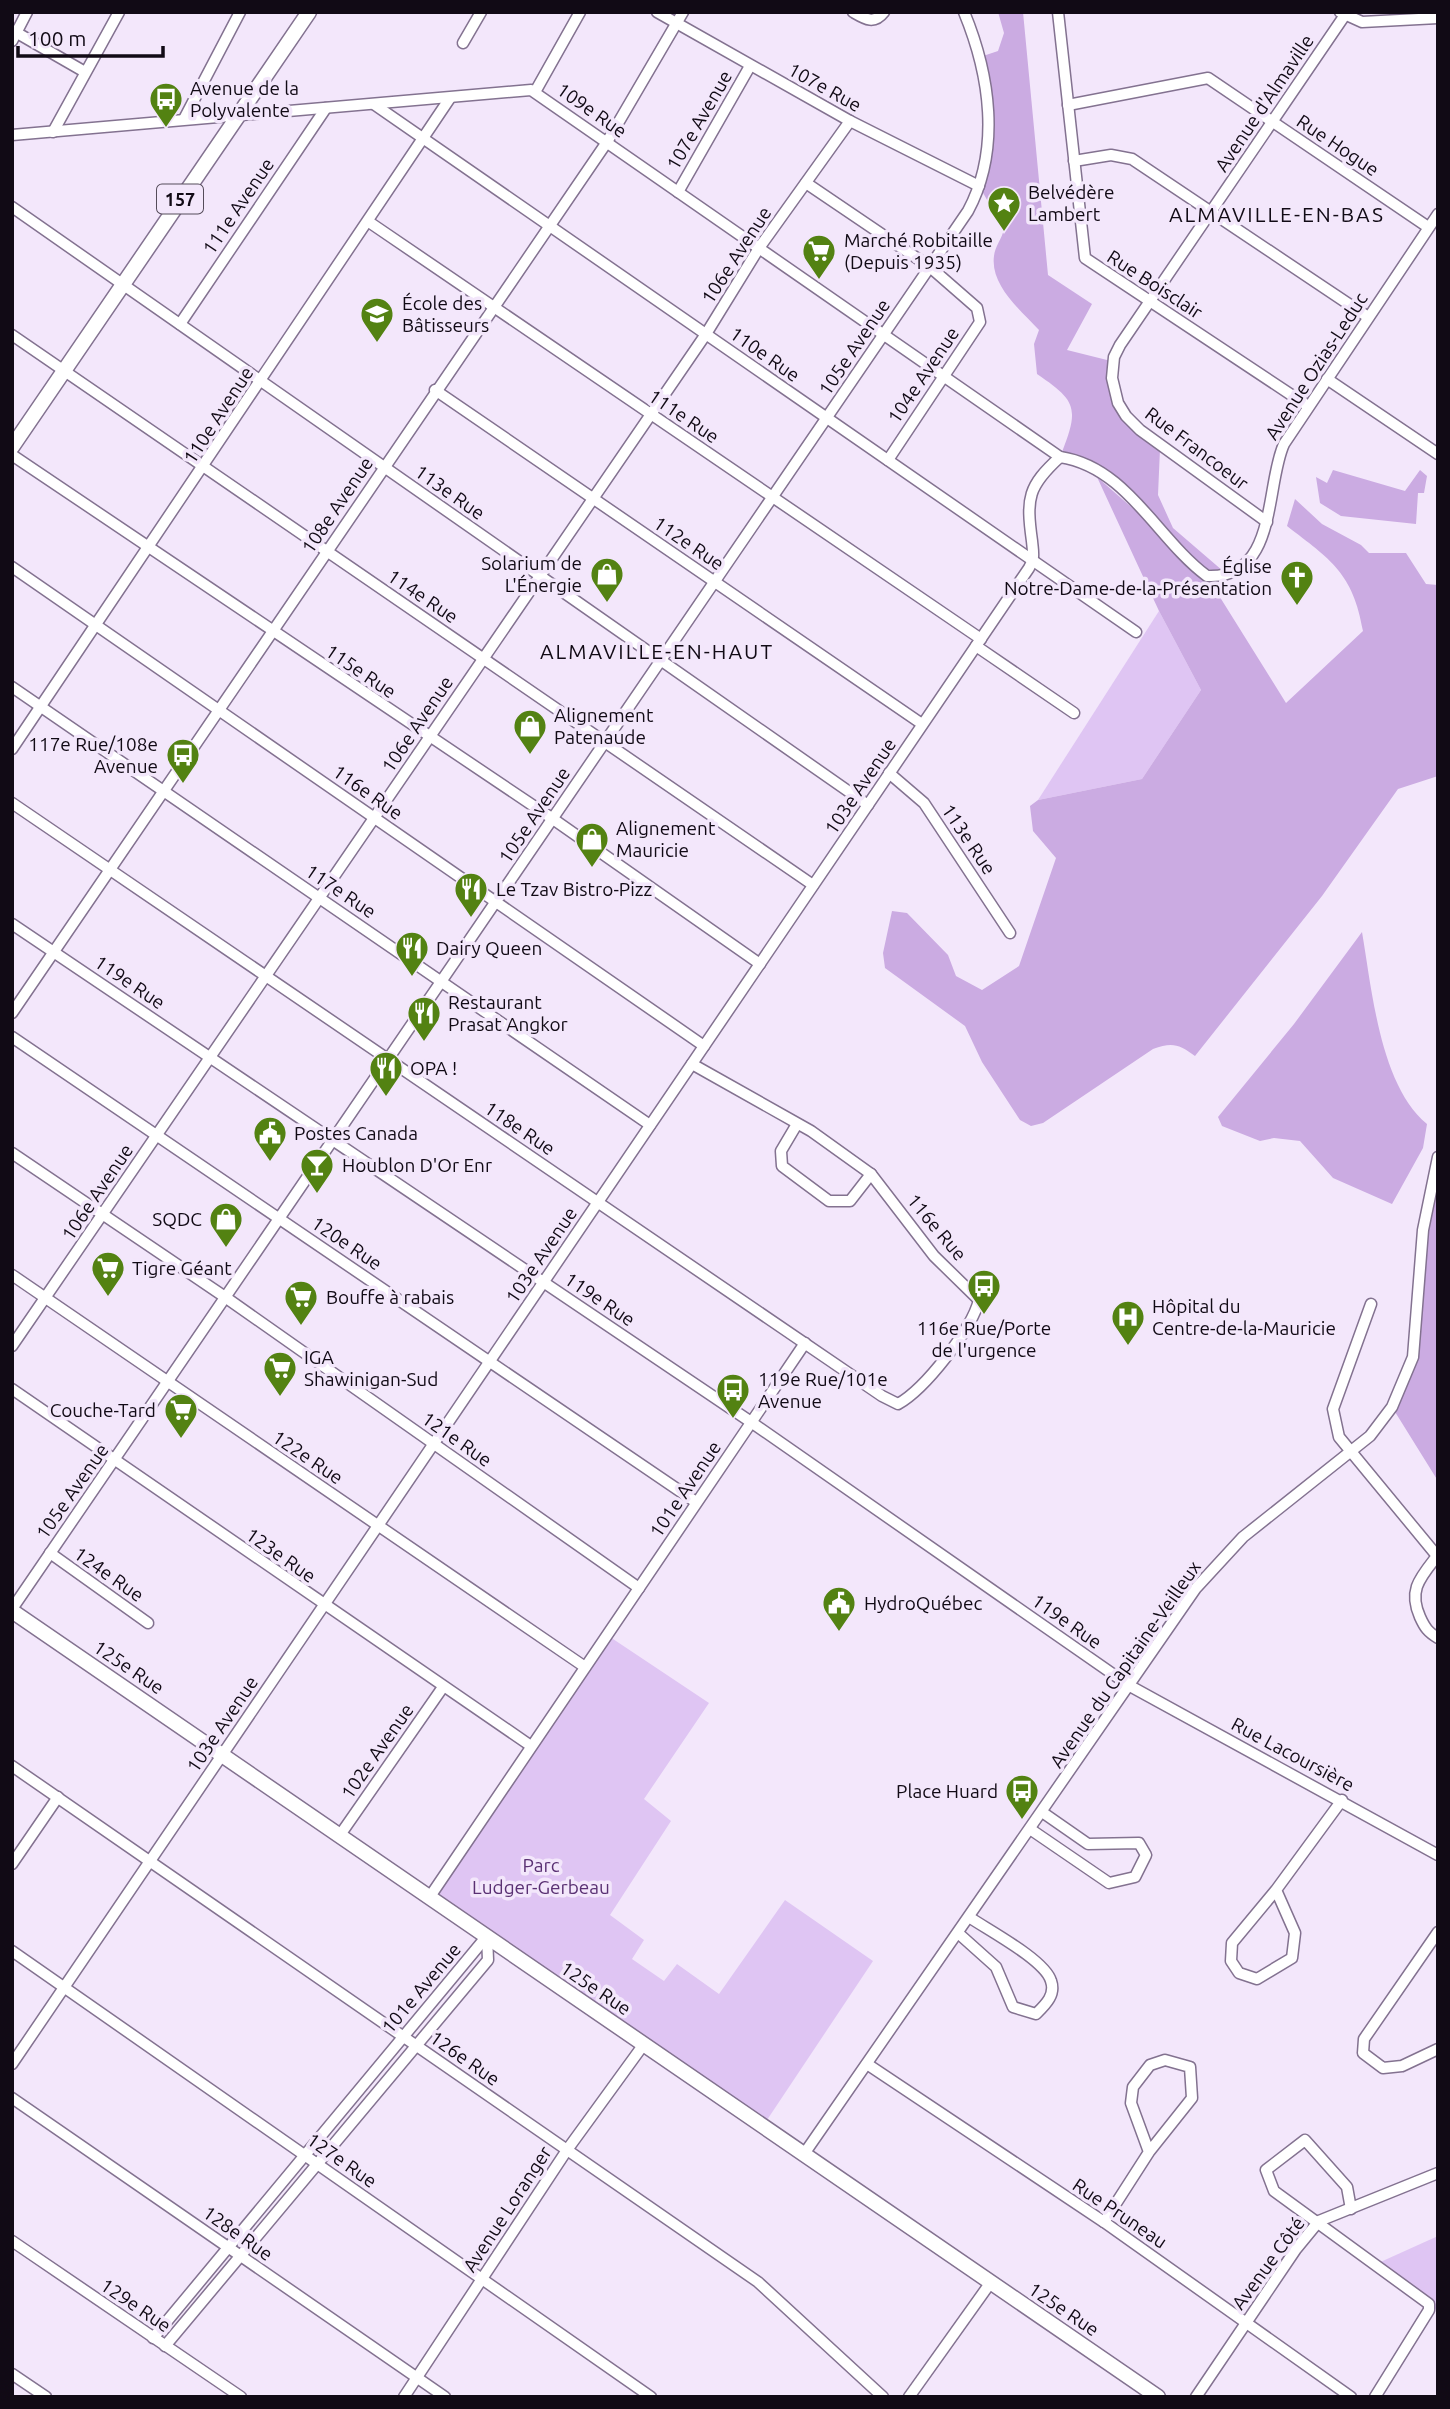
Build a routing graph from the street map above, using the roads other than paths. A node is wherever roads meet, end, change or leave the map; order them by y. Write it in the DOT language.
graph roads {
  1 [pos="27,12"];
  2 [pos="119,12"];
  3 [pos="224,12"];
  4 [pos="308,12"];
  5 [pos="481,12"];
  6 [pos="580,12"];
  7 [pos="657,12"];
  8 [pos="684,12"];
  9 [pos="853,12"];
  10 [pos="884,12"];
  11 [pos="964,12"];
  12 [pos="1058,12"];
  13 [pos="1344,13"];
  14 [pos="238,16"];
  15 [pos="1438,18"];
  16 [pos="677,23"];
  17 [pos="14,35"];
  18 [pos="463,43"];
  19 [pos="750,66"];
  20 [pos="85,72"];
  21 [pos="535,92"];
  22 [pos="450,98"];
  23 [pos="375,105"];
  24 [pos="1068,106"];
  25 [pos="326,108"];
  26 [pos="239,115"];
  27 [pos="184,120"];
  28 [pos="850,121"];
  29 [pos="1273,123"];
  30 [pos="53,132"];
  31 [pos="12,135"];
  32 [pos="424,138"];
  33 [pos="607,142"];
  34 [pos="1074,161"];
  35 [pos="806,183"];
  36 [pos="979,186"];
  37 [pos="678,192"];
  38 [pos="12,207"];
  39 [pos="1211,212"];
  40 [pos="1438,214"];
  41 [pos="369,222"];
  42 [pos="548,225"];
  43 [pos="1429,227"];
  44 [pos="760,248"];
  45 [pos="930,267"];
  46 [pos="122,284"];
  47 [pos="1152,300"];
  48 [pos="492,306"];
  49 [pos="1368,317"];
  50 [pos="180,324"];
  51 [pos="706,334"];
  52 [pos="883,334"];
  53 [pos="12,335"];
  54 [pos="64,371"];
  55 [pos="944,377"];
  56 [pos="1327,379"];
  57 [pos="261,381"];
  58 [pos="436,390"];
  59 [pos="1115,394"];
  60 [pos="1308,406"];
  61 [pos="651,414"];
  62 [pos="826,417"];
  63 [pos="12,447"];
  64 [pos="1438,454"];
  65 [pos="12,455"];
  66 [pos="1059,457"];
  67 [pos="888,460"];
  68 [pos="204,467"];
  69 [pos="384,467"];
  70 [pos="773,497"];
  71 [pos="593,498"];
  72 [pos="1267,522"];
  73 [pos="150,548"];
  74 [pos="326,551"];
  75 [pos="1033,561"];
  76 [pos="12,567"];
  77 [pos="540,576"];
  78 [pos="715,582"];
  79 [pos="97,626"];
  80 [pos="272,631"];
  81 [pos="1136,632"];
  82 [pos="978,642"];
  83 [pos="483,659"];
  84 [pos="661,660"];
  85 [pos="12,687"];
  86 [pos="41,707"];
  87 [pos="218,710"];
  88 [pos="1074,713"];
  89 [pos="922,724"];
  90 [pos="429,738"];
  91 [pos="605,742"];
  92 [pos="12,749"];
  93 [pos="889,773"];
  94 [pos="163,791"];
  95 [pos="12,803"];
  96 [pos="868,805"];
  97 [pos="374,818"];
  98 [pos="553,819"];
  99 [pos="110,870"];
  100 [pos="813,885"];
  101 [pos="320,898"];
  102 [pos="496,902"];
  103 [pos="12,924"];
  104 [pos="1010,933"];
  105 [pos="54,952"];
  106 [pos="760,964"];
  107 [pos="266,976"];
  108 [pos="442,981"];
  109 [pos="12,1013"];
  110 [pos="12,1037"];
  111 [pos="704,1046"];
  112 [pos="210,1057"];
  113 [pos="388,1059"];
  114 [pos="692,1063"];
  115 [pos="797,1124"];
  116 [pos="650,1125"];
  117 [pos="157,1135"];
  118 [pos="333,1140"];
  119 [pos="12,1153"];
  120 [pos="1438,1157"];
  121 [pos="871,1174"];
  122 [pos="598,1202"];
  123 [pos="103,1214"];
  124 [pos="279,1219"];
  125 [pos="12,1275"];
  126 [pos="543,1282"];
  127 [pos="225,1297"];
  128 [pos="46,1298"];
  129 [pos="979,1300"];
  130 [pos="1371,1304"];
  131 [pos="805,1343"];
  132 [pos="12,1346"];
  133 [pos="489,1361"];
  134 [pos="168,1382"];
  135 [pos="12,1390"];
  136 [pos="751,1422"];
  137 [pos="433,1444"];
  138 [pos="1352,1452"];
  139 [pos="115,1460"];
  140 [pos="696,1502"];
  141 [pos="378,1525"];
  142 [pos="50,1553"];
  143 [pos="1437,1557"];
  144 [pos="639,1588"];
  145 [pos="323,1606"];
  146 [pos="12,1610"];
  147 [pos="148,1623"];
  148 [pos="1438,1639"];
  149 [pos="585,1667"];
  150 [pos="1130,1686"];
  151 [pos="443,1687"];
  152 [pos="531,1746"];
  153 [pos="222,1755"];
  154 [pos="12,1766"];
  155 [pos="58,1797"];
  156 [pos="1342,1800"];
  157 [pos="1042,1812"];
  158 [pos="1030,1829"];
  159 [pos="340,1835"];
  160 [pos="1438,1855"];
  161 [pos="150,1861"];
  162 [pos="12,1864"];
  163 [pos="1276,1890"];
  164 [pos="429,1898"];
  165 [pos="969,1917"];
  166 [pos="1438,1932"];
  167 [pos="958,1933"];
  168 [pos="487,1936"];
  169 [pos="12,1951"];
  170 [pos="64,1987"];
  171 [pos="403,2037"];
  172 [pos="644,2044"];
  173 [pos="417,2046"];
  174 [pos="1438,2049"];
  175 [pos="12,2064"];
  176 [pos="867,2064"];
  177 [pos="12,2098"];
  178 [pos="567,2150"];
  179 [pos="1149,2152"];
  180 [pos="804,2154"];
  181 [pos="305,2155"];
  182 [pos="318,2164"];
  183 [pos="1438,2172"];
  184 [pos="1351,2210"];
  185 [pos="1320,2221"];
  186 [pos="1104,2222"];
  187 [pos="12,2241"];
  188 [pos="228,2247"];
  189 [pos="241,2256"];
  190 [pos="482,2279"];
  191 [pos="990,2281"];
  192 [pos="1248,2322"];
  193 [pos="153,2338"];
  194 [pos="165,2346"];
  195 [pos="12,2374"];
  196 [pos="417,2378"];
  197 [pos="46,2397"];
  198 [pos="241,2397"];
  199 [pos="404,2397"];
  200 [pos="444,2397"];
  201 [pos="651,2397"];
  202 [pos="883,2397"];
  203 [pos="909,2397"];
  204 [pos="1158,2397"];
  205 [pos="1196,2397"];
  206 [pos="1351,2397"];
  207 [pos="1375,2397"];
  1 -- 17 [label="street"];
  2 -- 20 [label="street"];
  3 -- 14 [label="street"];
  4 -- 26 [label="main road, 157"];
  5 -- 18 [label="street"];
  6 -- 21 [label="street"];
  7 -- 16 [label="street, 107e Rue"];
  8 -- 16 [label="street, 108e Avenue"];
  9 -- 10 [label="street"];
  11 -- 36 [label="street, 105e Avenue"];
  12 -- 24 [label="street, Rue Boisclair"];
  13 -- 15 [label="street"];
  13 -- 29 [label="street, Avenue d'Almaville"];
  14 -- 27 [label="street"];
  16 -- 19 [label="street, 107e Rue"];
  16 -- 33 [label="street, 108e Avenue"];
  17 -- 20 [label="street"];
  19 -- 28 [label="street, 107e Rue"];
  19 -- 37 [label="street, 107e Avenue"];
  20 -- 30 [label="street"];
  21 -- 22 [label="street, 109e Rue"];
  21 -- 33 [label="street, 109e Rue"];
  22 -- 23 [label="street, 109e Rue"];
  22 -- 32 [label="street, 110e Avenue"];
  23 -- 25 [label="street, 109e Rue"];
  23 -- 32 [label="street, 110e Rue"];
  24 -- 29 [label="street, Rue Hogue"];
  24 -- 34 [label="street, Rue Boisclair"];
  25 -- 26 [label="street, 109e Rue"];
  25 -- 50 [label="street, 111e Avenue"];
  26 -- 27 [label="street, 109e Rue"];
  26 -- 46 [label="main road, 157"];
  27 -- 30 [label="street, 109e Rue"];
  28 -- 35 [label="street, 106e Avenue"];
  28 -- 36 [label="street, 107e Rue"];
  29 -- 39 [label="street, Avenue d'Almaville"];
  29 -- 43 [label="street, Rue Hogue"];
  30 -- 31 [label="street, 109e Rue"];
  32 -- 41 [label="street, 110e Avenue"];
  32 -- 42 [label="street, 110e Rue"];
  33 -- 37 [label="street, 109e Rue"];
  33 -- 42 [label="street, 108e Avenue"];
  34 -- 39 [label="street"];
  34 -- 47 [label="street, Rue Boisclair"];
  35 -- 44 [label="street, 106e Avenue"];
  35 -- 45 [label="street"];
  36 -- 45 [label="street, 105e Avenue"];
  37 -- 44 [label="street, 109e Rue"];
  38 -- 46 [label="street, 113e Rue"];
  39 -- 47 [label="street, Avenue d'Almaville"];
  39 -- 49 [label="street"];
  40 -- 43 [label="street, Avenue Ozias-Leduc"];
  41 -- 48 [label="street, 111e Rue"];
  41 -- 57 [label="street, 110e Avenue"];
  42 -- 48 [label="street, 108e Avenue"];
  42 -- 51 [label="street, 110e Rue"];
  43 -- 49 [label="street, Avenue Ozias-Leduc"];
  44 -- 51 [label="street, 106e Avenue"];
  44 -- 52 [label="street, 109e Rue"];
  45 -- 52 [label="street, 105e Avenue"];
  45 -- 55 [label="street, 104e Avenue"];
  46 -- 50 [label="street, 113e Rue"];
  46 -- 54 [label="main road, 157"];
  47 -- 59 [label="street, Avenue d'Almaville"];
  47 -- 60 [label="street, Rue Boisclair"];
  48 -- 58 [label="street, 108e Avenue"];
  48 -- 61 [label="street, 111e Rue"];
  49 -- 56 [label="street, Avenue Ozias-Leduc"];
  50 -- 57 [label="street, 113e Rue"];
  51 -- 61 [label="street, 106e Avenue"];
  51 -- 62 [label="street, 110e Rue"];
  52 -- 55 [label="street, 109e Rue"];
  52 -- 62 [label="street, 105e Avenue"];
  53 -- 54 [label="street, 114e Rue"];
  54 -- 63 [label="main road, 157"];
  54 -- 68 [label="street, 114e Rue"];
  55 -- 66 [label="street, 109e Rue"];
  55 -- 67 [label="street, 104e Avenue"];
  56 -- 60 [label="street, Avenue Ozias-Leduc"];
  56 -- 64 [label="street"];
  57 -- 68 [label="street, 110e Avenue"];
  57 -- 69 [label="street, 113e Rue"];
  58 -- 69 [label="street, 108e Avenue"];
  58 -- 71 [label="street, 112e Rue"];
  59 -- 72 [label="street, Rue Francoeur"];
  60 -- 72 [label="street, Avenue Ozias-Leduc"];
  61 -- 70 [label="street, 111e Rue"];
  61 -- 71 [label="street, 106e Avenue"];
  62 -- 67 [label="street, 110e Rue"];
  62 -- 70 [label="street, 105e Avenue"];
  65 -- 73 [label="street, 115e Rue"];
  66 -- 72 [label="street, Avenue Ozias-Leduc"];
  66 -- 75 [label="street"];
  67 -- 75 [label="street, 110e Rue"];
  68 -- 73 [label="street, 110e Avenue"];
  68 -- 74 [label="street, 114e Rue"];
  69 -- 74 [label="street, 108e Avenue"];
  69 -- 77 [label="street, 113e Rue"];
  70 -- 78 [label="street, 105e Avenue"];
  70 -- 82 [label="street, 111e Rue"];
  71 -- 77 [label="street, 106e Avenue"];
  71 -- 78 [label="street, 112e Rue"];
  73 -- 79 [label="street, 110e Avenue"];
  73 -- 80 [label="street, 115e Rue"];
  74 -- 80 [label="street, 108e Avenue"];
  74 -- 83 [label="street, 114e Rue"];
  75 -- 81 [label="street, 110e Rue"];
  75 -- 82 [label="street, 103e Avenue"];
  76 -- 79 [label="street, 116e Rue"];
  77 -- 83 [label="street, 106e Avenue"];
  77 -- 84 [label="street, 113e Rue"];
  78 -- 84 [label="street, 105e Avenue"];
  78 -- 89 [label="street, 112e Rue"];
  79 -- 86 [label="street, 110e Avenue"];
  79 -- 87 [label="street, 116e Rue"];
  80 -- 87 [label="street, 108e Avenue"];
  80 -- 90 [label="street, 115e Rue"];
  82 -- 88 [label="street, 111e Rue"];
  82 -- 89 [label="street, 103e Avenue"];
  83 -- 90 [label="street, 106e Avenue"];
  83 -- 91 [label="street, 114e Rue"];
  84 -- 91 [label="street, 105e Avenue"];
  84 -- 96 [label="street, 113e Rue"];
  85 -- 86 [label="street, 117e Rue"];
  86 -- 92 [label="street, 110e Avenue"];
  86 -- 94 [label="street, 117e Rue"];
  87 -- 94 [label="street, 108e Avenue"];
  87 -- 97 [label="street, 116e Rue"];
  89 -- 93 [label="street, 103e Avenue"];
  90 -- 97 [label="street, 106e Avenue"];
  90 -- 98 [label="street, 115e Rue"];
  91 -- 98 [label="street, 105e Avenue"];
  91 -- 100 [label="street, 114e Rue"];
  93 -- 96 [label="street, 103e Avenue"];
  93 -- 104 [label="street, 113e Rue"];
  94 -- 99 [label="street, 108e Avenue"];
  94 -- 101 [label="street, 117e Rue"];
  95 -- 99 [label="street, 118e Rue"];
  96 -- 100 [label="street, 103e Avenue"];
  97 -- 101 [label="street, 106e Avenue"];
  97 -- 102 [label="street, 116e Rue"];
  98 -- 102 [label="street, 105e Avenue"];
  98 -- 106 [label="street, 115e Rue"];
  99 -- 105 [label="street, 108e Avenue"];
  99 -- 107 [label="street, 118e Rue"];
  100 -- 106 [label="street, 103e Avenue"];
  101 -- 107 [label="street, 106e Avenue"];
  101 -- 108 [label="street, 117e Rue"];
  102 -- 108 [label="street, 105e Avenue"];
  102 -- 111 [label="street, 116e Rue"];
  103 -- 105 [label="street, 119e Rue"];
  105 -- 109 [label="street, 108e Avenue"];
  105 -- 112 [label="street, 119e Rue"];
  106 -- 111 [label="street, 103e Avenue"];
  107 -- 112 [label="street, 106e Avenue"];
  107 -- 113 [label="street, 118e Rue"];
  108 -- 113 [label="street, 105e Avenue"];
  108 -- 116 [label="street, 117e Rue"];
  110 -- 117 [label="street, 120e Rue"];
  111 -- 114 [label="street, 103e Avenue"];
  112 -- 117 [label="street, 106e Avenue"];
  112 -- 118 [label="street, 119e Rue"];
  113 -- 118 [label="street, 105e Avenue"];
  113 -- 122 [label="street, 118e Rue"];
  114 -- 115 [label="street, 116e Rue"];
  114 -- 116 [label="street, 103e Avenue"];
  115 -- 121 [label="street, 116e Rue"];
  115 -- 121 [label="street"];
  116 -- 122 [label="street, 103e Avenue"];
  117 -- 123 [label="street, 106e Avenue"];
  117 -- 124 [label="street, 120e Rue"];
  118 -- 124 [label="street, 105e Avenue"];
  118 -- 126 [label="street, 119e Rue"];
  119 -- 123 [label="street, 121e Rue"];
  120 -- 138 [label="street, Avenue du Capitaine-Veilleux"];
  121 -- 129 [label="street, 116e Rue"];
  122 -- 126 [label="street, 103e Avenue"];
  122 -- 131 [label="street, 118e Rue"];
  123 -- 127 [label="street, 121e Rue"];
  123 -- 128 [label="street, 106e Avenue"];
  124 -- 127 [label="street, 105e Avenue"];
  124 -- 133 [label="street, 120e Rue"];
  125 -- 128 [label="street, 122e Rue"];
  126 -- 133 [label="street, 103e Avenue"];
  126 -- 136 [label="street, 119e Rue"];
  127 -- 134 [label="street, 105e Avenue"];
  127 -- 137 [label="street, 121e Rue"];
  128 -- 132 [label="street, 106e Avenue"];
  128 -- 134 [label="street, 122e Rue"];
  129 -- 131 [label="street, 118e Rue"];
  130 -- 138 [label="street"];
  131 -- 136 [label="street, 101e Avenue"];
  133 -- 137 [label="street, 103e Avenue"];
  133 -- 140 [label="street, 120e Rue"];
  134 -- 139 [label="street, 105e Avenue"];
  134 -- 141 [label="street, 122e Rue"];
  135 -- 139 [label="street, 123e Rue"];
  136 -- 140 [label="street, 101e Avenue"];
  136 -- 150 [label="street, 119e Rue"];
  137 -- 141 [label="street, 103e Avenue"];
  137 -- 144 [label="street, 121e Rue"];
  138 -- 143 [label="street"];
  138 -- 150 [label="street, Avenue du Capitaine-Veilleux"];
  139 -- 142 [label="street, 105e Avenue"];
  139 -- 145 [label="street, 123e Rue"];
  140 -- 144 [label="street, 101e Avenue"];
  141 -- 145 [label="street, 103e Avenue"];
  141 -- 149 [label="street, 122e Rue"];
  142 -- 146 [label="street, 105e Avenue"];
  142 -- 147 [label="street, 124e Rue"];
  143 -- 148 [label="street"];
  144 -- 149 [label="street, 101e Avenue"];
  145 -- 151 [label="street, 123e Rue"];
  145 -- 153 [label="street, 103e Avenue"];
  146 -- 153 [label="main road, 125e Rue"];
  149 -- 152 [label="street, 101e Avenue"];
  150 -- 156 [label="street, Rue Lacoursière"];
  150 -- 157 [label="street, Avenue du Capitaine-Veilleux"];
  151 -- 152 [label="street, 123e Rue"];
  151 -- 159 [label="street, 102e Avenue"];
  152 -- 164 [label="street, 101e Avenue"];
  153 -- 159 [label="main road, 125e Rue"];
  153 -- 161 [label="street, 103e Avenue"];
  154 -- 155 [label="street, 126e Rue"];
  155 -- 161 [label="street, 126e Rue"];
  155 -- 162 [label="street"];
  156 -- 160 [label="street, Rue Lacoursière"];
  156 -- 163 [label="street"];
  157 -- 158 [label="street, Avenue du Capitaine-Veilleux"];
  157 -- 158 [label="street"];
  158 -- 165 [label="street, Avenue du Capitaine-Veilleux"];
  159 -- 164 [label="main road, 125e Rue"];
  161 -- 170 [label="street, 103e Avenue"];
  161 -- 171 [label="street, 126e Rue"];
  163 -- 163 [label="street"];
  164 -- 168 [label="main road, 125e Rue"];
  165 -- 167 [label="street, Avenue du Capitaine-Veilleux"];
  165 -- 167 [label="street"];
  166 -- 174 [label="street"];
  167 -- 176 [label="street, Avenue du Capitaine-Veilleux"];
  168 -- 171 [label="street, 101e Avenue"];
  168 -- 172 [label="main road, 125e Rue"];
  168 -- 173 [label="street, 101e Avenue"];
  169 -- 170 [label="street, 127e Rue"];
  170 -- 175 [label="street, 103e Avenue"];
  170 -- 181 [label="street, 127e Rue"];
  171 -- 173 [label="street, 126e Rue"];
  171 -- 181 [label="street, 101e Avenue"];
  172 -- 178 [label="street, Avenue Loranger"];
  172 -- 180 [label="main road, 125e Rue"];
  173 -- 178 [label="street, 126e Rue"];
  173 -- 182 [label="street, 101e Avenue"];
  176 -- 180 [label="street, Avenue du Capitaine-Veilleux"];
  176 -- 186 [label="street, Rue Pruneau"];
  177 -- 188 [label="street, 128e Rue"];
  178 -- 190 [label="street, Avenue Loranger"];
  178 -- 202 [label="street, 126e Rue"];
  179 -- 179 [label="street"];
  179 -- 186 [label="street"];
  180 -- 191 [label="main road, 125e Rue"];
  181 -- 182 [label="street, 127e Rue"];
  181 -- 188 [label="street, 101e Avenue"];
  182 -- 189 [label="street, 101e Avenue"];
  182 -- 190 [label="street, 127e Rue"];
  183 -- 184 [label="street, Avenue Côté"];
  184 -- 185 [label="street, Avenue Côté"];
  184 -- 185 [label="street"];
  185 -- 192 [label="street, Avenue Côté"];
  185 -- 207 [label="street"];
  186 -- 192 [label="street, Rue Pruneau"];
  187 -- 193 [label="street, 129e Rue"];
  188 -- 189 [label="street, 128e Rue"];
  188 -- 193 [label="street, 101e Avenue"];
  189 -- 194 [label="street, 101e Avenue"];
  189 -- 196 [label="street, 128e Rue"];
  190 -- 196 [label="street, Avenue Loranger"];
  190 -- 201 [label="street, 127e Rue"];
  191 -- 203 [label="street"];
  191 -- 204 [label="main road, 125e Rue"];
  192 -- 205 [label="street, Avenue Côté"];
  192 -- 206 [label="street, Rue Pruneau"];
  193 -- 194 [label="street, 129e Rue"];
  194 -- 198 [label="street, 129e Rue"];
  195 -- 197 [label="street"];
  196 -- 199 [label="street, Avenue Loranger"];
  196 -- 200 [label="street, 128e Rue"];
}
